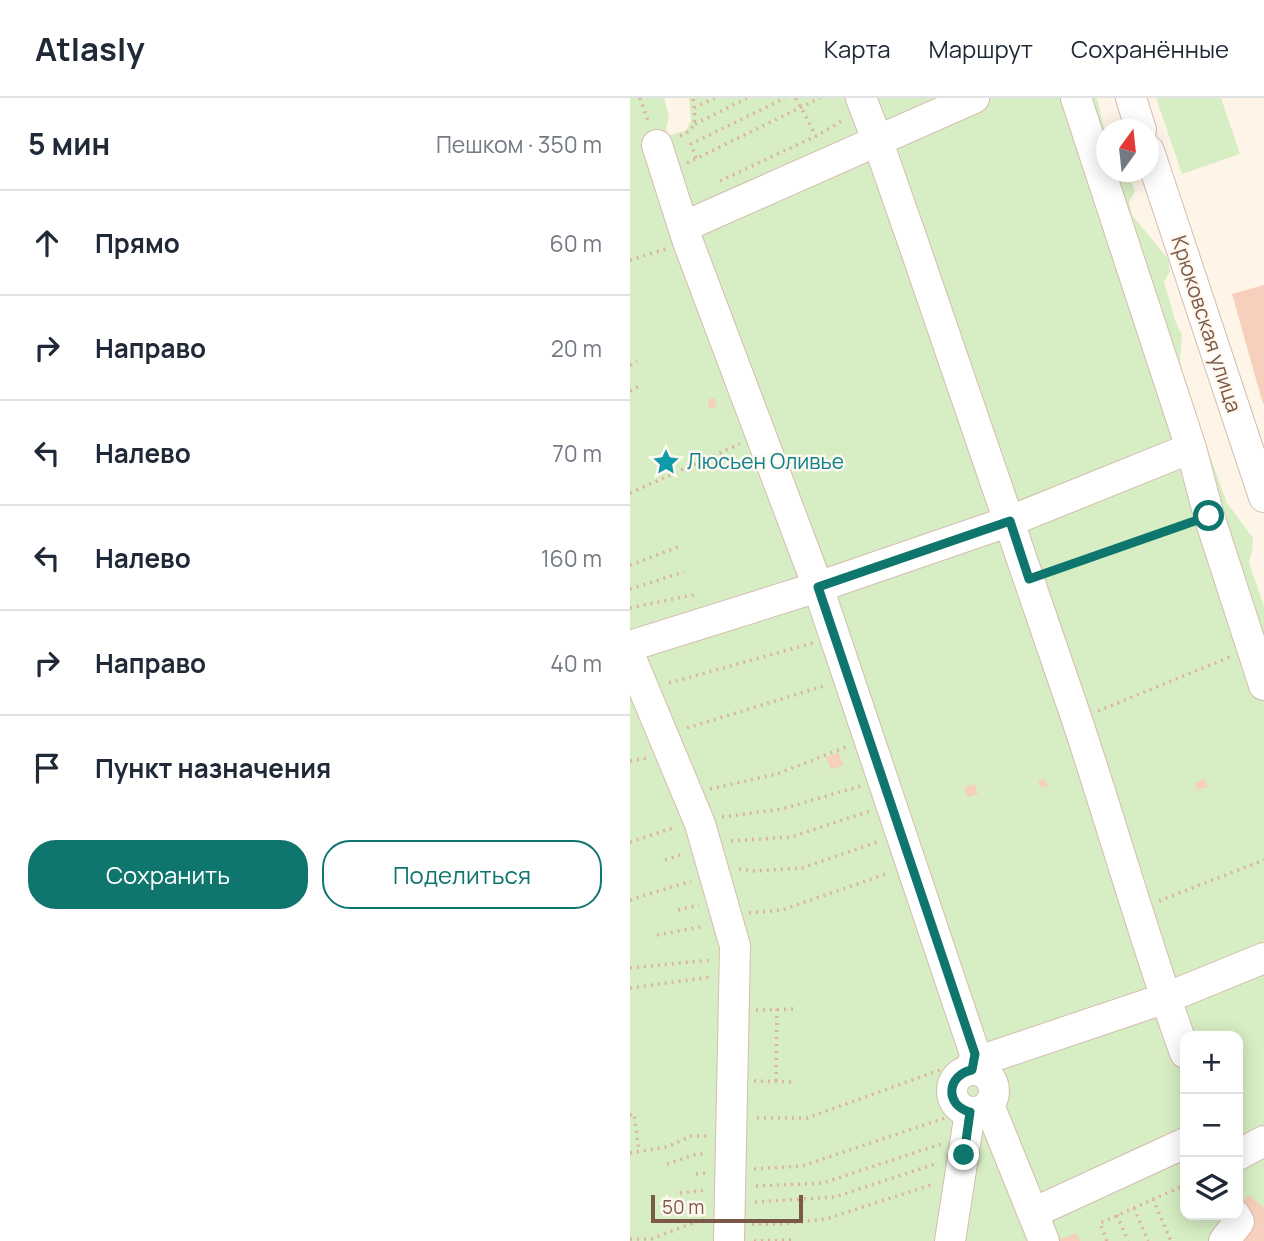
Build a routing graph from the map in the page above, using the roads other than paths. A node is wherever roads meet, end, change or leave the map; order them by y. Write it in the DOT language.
graph roads {
  1 [pos="974,98"];
  2 [pos="1076,98"];
  3 [pos="1131,98"];
  4 [pos="863,103"];
  5 [pos="1138,119"];
  6 [pos="878,142"];
  7 [pos="662,159"];
  8 [pos="1159,182"];
  9 [pos="686,235"];
  10 [pos="1191,448"];
  11 [pos="1264,497"];
  12 [pos="1010,521"];
  13 [pos="818,587"];
  14 [pos="630,646"];
  15 [pos="630,656"];
  16 [pos="1264,685"];
  17 [pos="1264,958"];
  18 [pos="1166,998"];
  19 [pos="1180,1039"];
  20 [pos="970,1075"];
  21 [pos="969,1132"];
  22 [pos="1264,1140"];
  23 [pos="1180,1145"];
  24 [pos="1243,1152"];
  25 [pos="731,1189"];
  26 [pos="1033,1213"];
  27 [pos="1238,1220"];
  28 [pos="950,1241"];
  29 [pos="1044,1241"];
  30 [pos="1224,1241"];
  1 -- 6 [label="street"];
  2 -- 10 [label="street"];
  3 -- 5 [label="street"];
  4 -- 6 [label="street"];
  6 -- 9 [label="street"];
  6 -- 12 [label="street"];
  7 -- 9 [label="street"];
  8 -- 11 [label="street, Крюковская улица"];
  9 -- 13 [label="street"];
  10 -- 12 [label="street"];
  10 -- 16 [label="street"];
  12 -- 13 [label="street"];
  12 -- 18 [label="street"];
  13 -- 14 [label="street"];
  13 -- 20 [label="street"];
  15 -- 25 [label="street"];
  17 -- 18 [label="street"];
  18 -- 19 [label="street"];
  18 -- 20 [label="street"];
  20 -- 21 [label="street"];
  20 -- 21 [label="street"];
  21 -- 26 [label="street"];
  21 -- 28 [label="street"];
  22 -- 24 [label="street"];
  23 -- 26 [label="street"];
  26 -- 29 [label="street"];
  27 -- 30 [label="street"];
}
